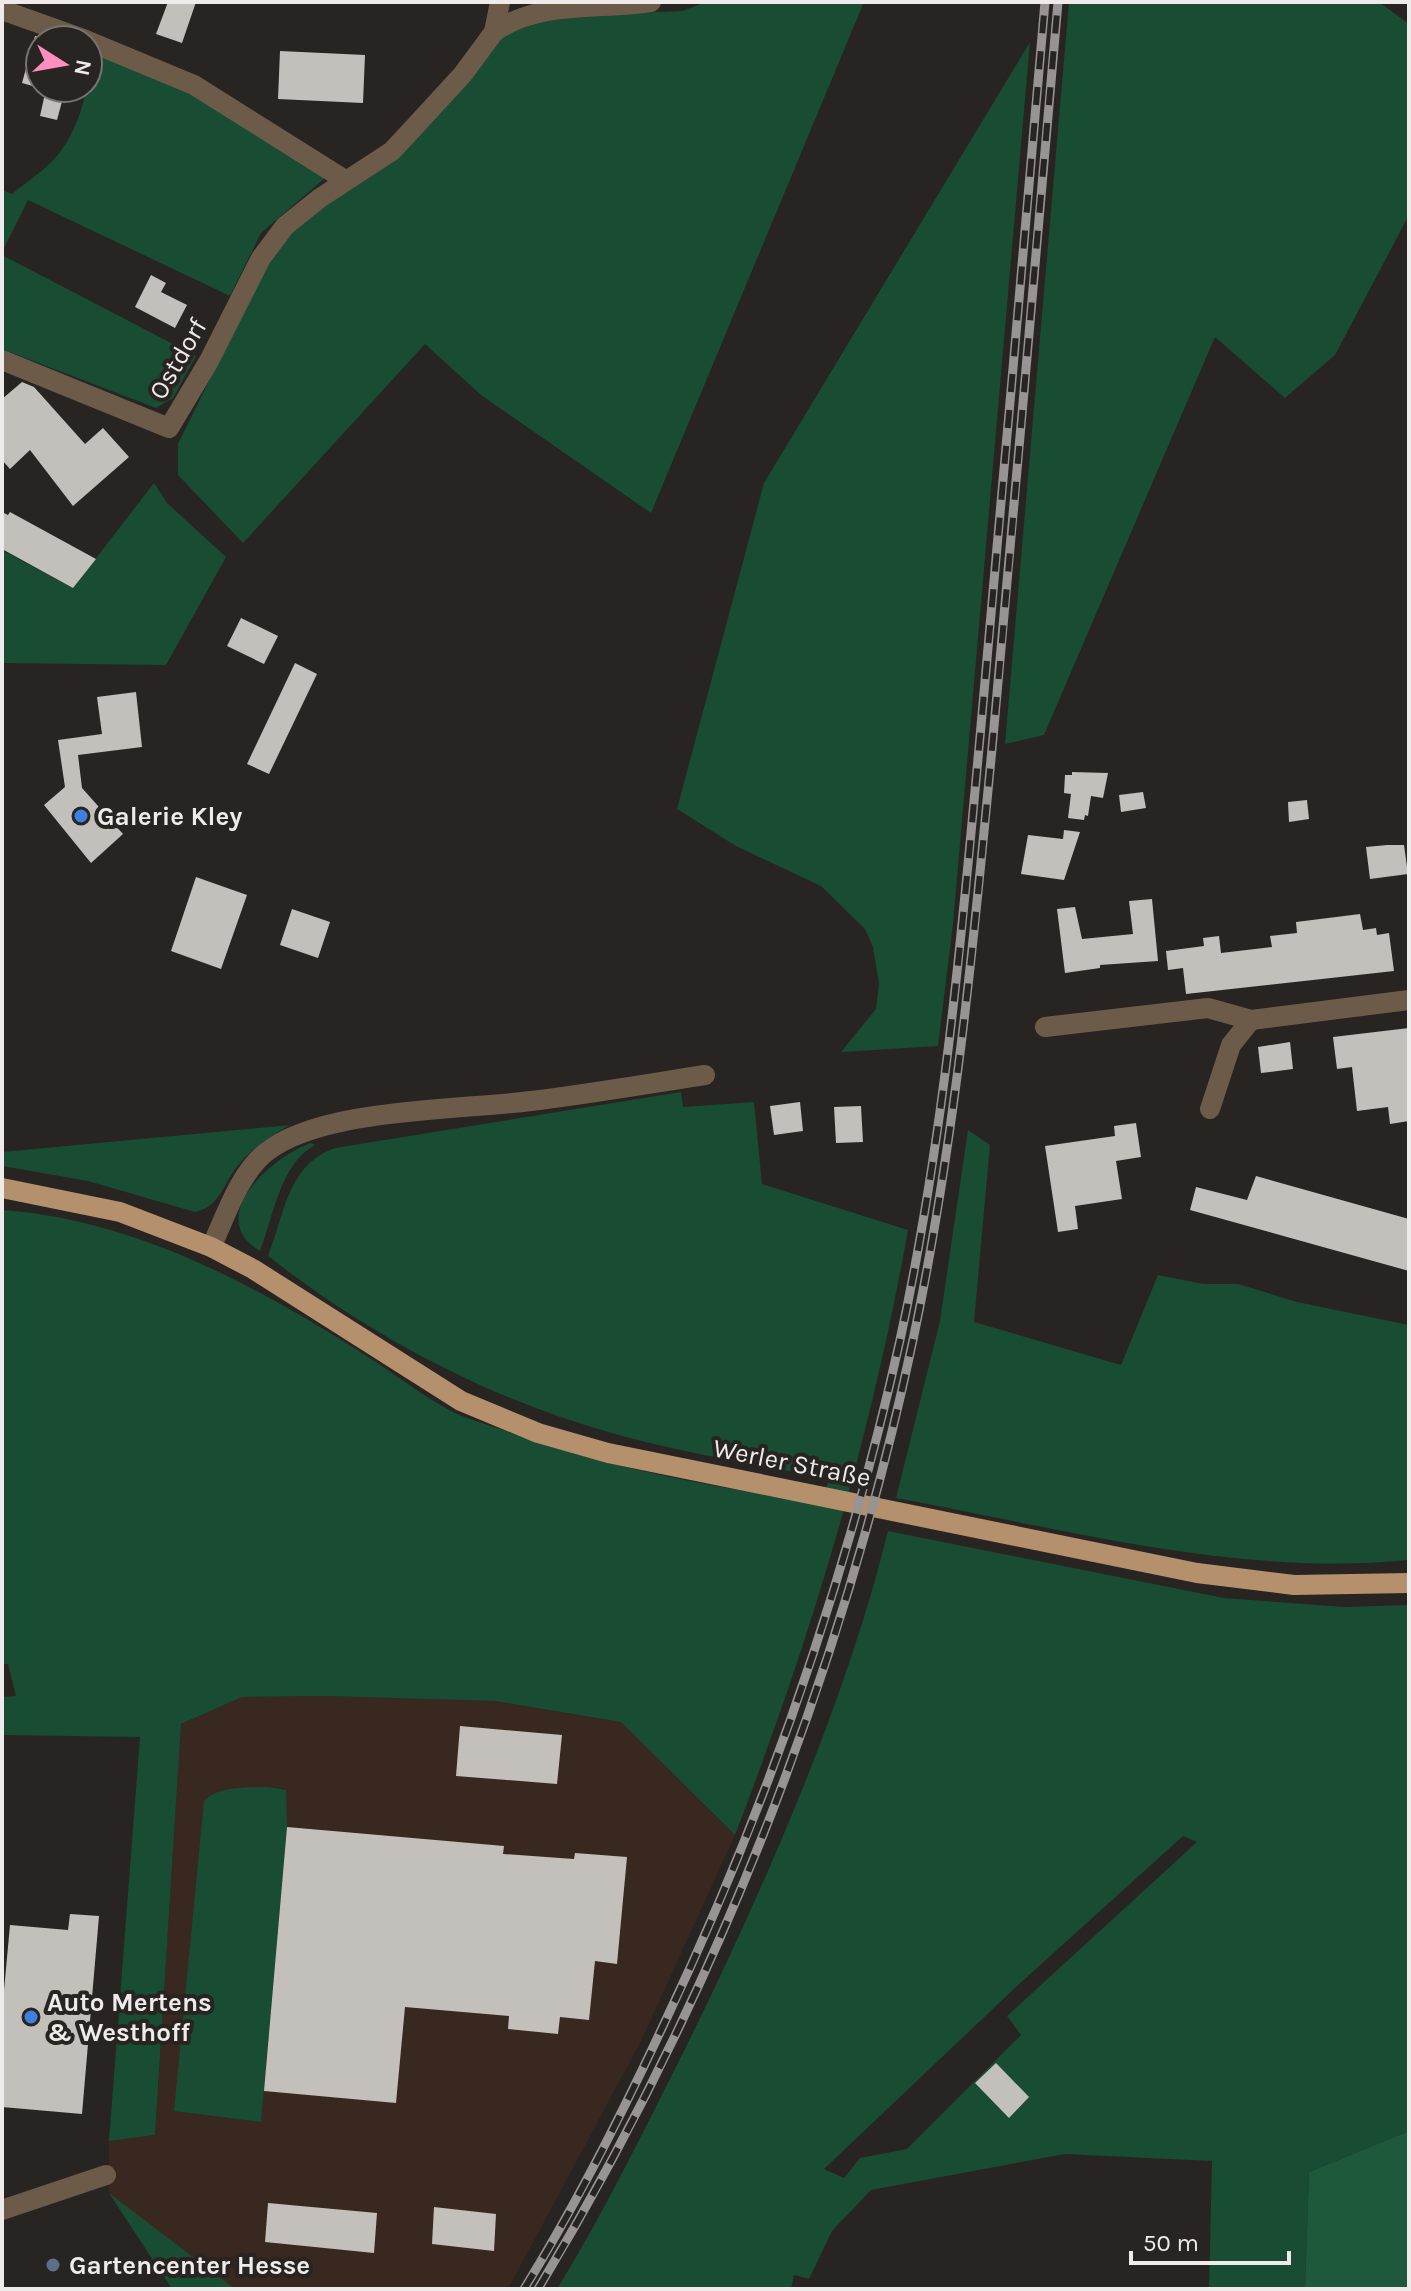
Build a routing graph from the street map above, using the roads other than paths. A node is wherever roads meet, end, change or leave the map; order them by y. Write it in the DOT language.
graph roads {
  1 [pos="500,2"];
  2 [pos="651,2"];
  3 [pos="2,10"];
  4 [pos="42,24"];
  5 [pos="494,32"];
  6 [pos="104,47"];
  7 [pos="345,180"];
  8 [pos="2,360"];
  9 [pos="1409,1000"];
  10 [pos="1251,1020"];
  11 [pos="1045,1027"];
  12 [pos="705,1075"];
  13 [pos="1210,1109"];
  14 [pos="2,1188"];
  15 [pos="211,1247"];
  16 [pos="1409,1583"];
  17 [pos="106,2175"];
  18 [pos="2,2210"];
  1 -- 5 [label="street, Ostdorf"];
  2 -- 5 [label="street, Ostdorf"];
  3 -- 4 [label="street"];
  5 -- 7 [label="street, Ostdorf"];
  6 -- 7 [label="street"];
  7 -- 8 [label="street, Ostdorf"];
  9 -- 10 [label="street"];
  10 -- 11 [label="street"];
  10 -- 13 [label="street"];
  12 -- 15 [label="street"];
  14 -- 15 [label="main road, Werler Straße"];
  15 -- 16 [label="main road, Werler Straße"];
  17 -- 18 [label="street"];
}
